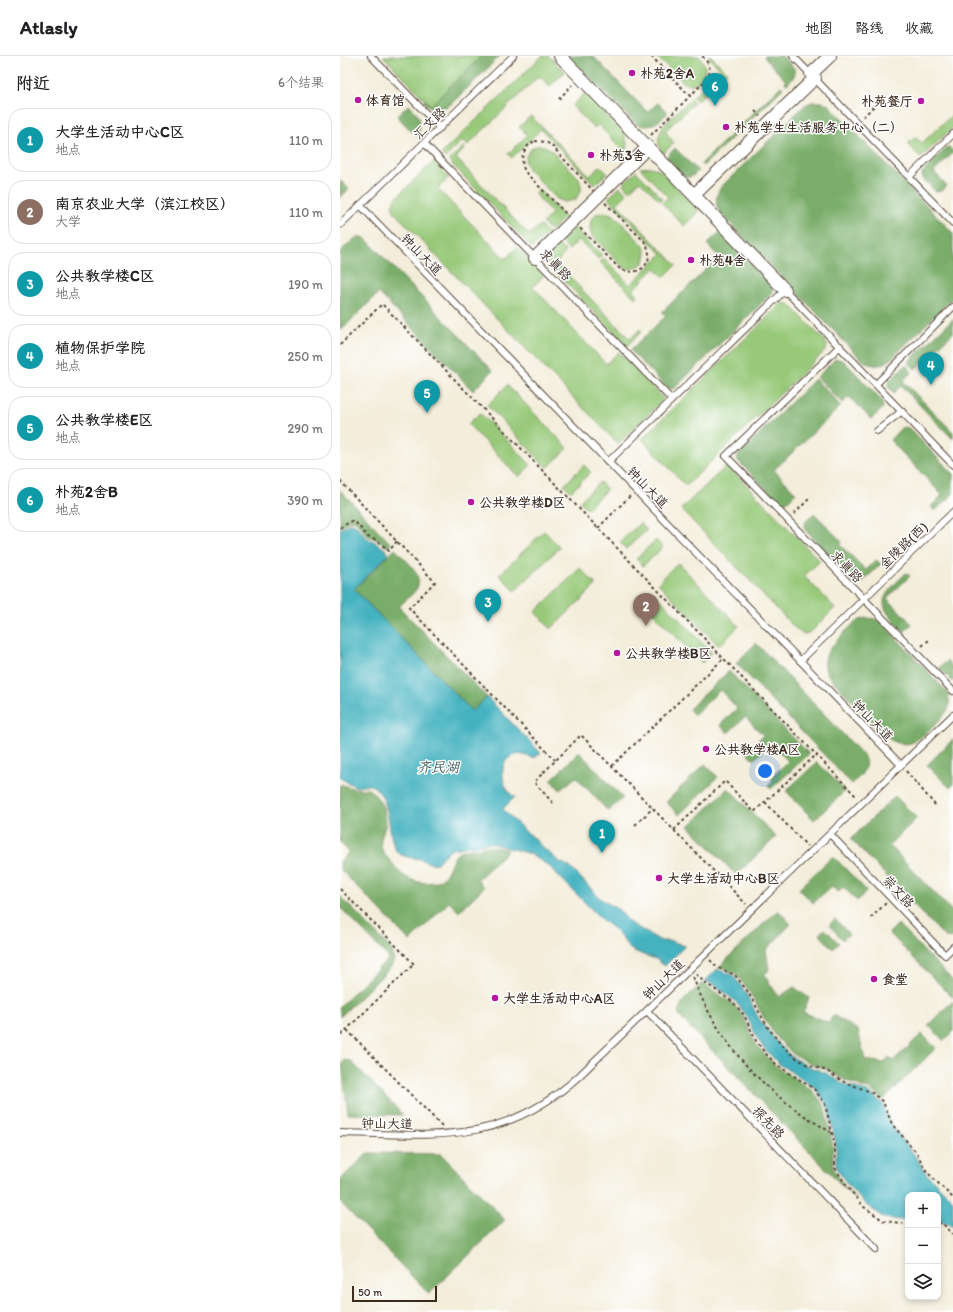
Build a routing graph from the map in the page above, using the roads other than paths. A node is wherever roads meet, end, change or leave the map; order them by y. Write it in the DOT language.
graph roads {
  1 [pos="371,56"];
  2 [pos="514,56"];
  3 [pos="560,56"];
  4 [pos="793,56"];
  5 [pos="830,56"];
  6 [pos="813,76"];
  7 [pos="440,128"];
  8 [pos="953,134"];
  9 [pos="424,142"];
  10 [pos="646,145"];
  11 [pos="910,176"];
  12 [pos="694,195"];
  13 [pos="360,205"];
  14 [pos="953,223"];
  15 [pos="340,225"];
  16 [pos="535,258"];
  17 [pos="785,290"];
  18 [pos="953,307"];
  19 [pos="840,346"];
  20 [pos="876,384"];
  21 [pos="672,400"];
  22 [pos="902,411"];
  23 [pos="877,431"];
  24 [pos="608,462"];
  25 [pos="953,465"];
  26 [pos="953,512"];
  27 [pos="864,599"];
  28 [pos="800,661"];
  29 [pos="953,691"];
  30 [pos="953,715"];
  31 [pos="901,765"];
  32 [pos="830,834"];
  33 [pos="953,947"];
  34 [pos="646,1011"];
  35 [pos="340,1133"];
  36 [pos="876,1249"];
  1 -- 7 [label="lane"];
  2 -- 7 [label="lane, 汇文路"];
  3 -- 10 [label="street"];
  4 -- 6 [label="lane"];
  5 -- 6 [label="street"];
  6 -- 11 [label="lane"];
  6 -- 12 [label="street"];
  7 -- 9 [label="lane, 汇文路"];
  8 -- 11 [label="lane"];
  9 -- 13 [label="lane, 汇文路"];
  9 -- 16 [label="lane, 求真路"];
  10 -- 12 [label="street"];
  10 -- 16 [label="street"];
  11 -- 14 [label="lane"];
  12 -- 17 [label="street"];
  13 -- 15 [label="lane"];
  13 -- 24 [label="lane, 钟山大道"];
  16 -- 21 [label="lane, 求真路"];
  17 -- 19 [label="lane"];
  17 -- 21 [label="lane"];
  18 -- 20 [label="lane"];
  19 -- 20 [label="lane"];
  19 -- 27 [label="lane, 求真路"];
  20 -- 22 [label="lane"];
  21 -- 24 [label="lane"];
  22 -- 23 [label="lane"];
  22 -- 25 [label="lane"];
  24 -- 28 [label="lane, 钟山大道"];
  26 -- 27 [label="lane, 金陵路(西)"];
  27 -- 28 [label="lane, 金陵路(西)"];
  27 -- 29 [label="lane, 求真路"];
  28 -- 31 [label="lane, 钟山大道"];
  30 -- 31 [label="lane"];
  31 -- 32 [label="lane, 钟山大道"];
  32 -- 33 [label="lane, 崇文路"];
  32 -- 34 [label="lane, 钟山大道"];
  34 -- 35 [label="lane, 钟山大道"];
  34 -- 36 [label="lane, 探先路"];
}
